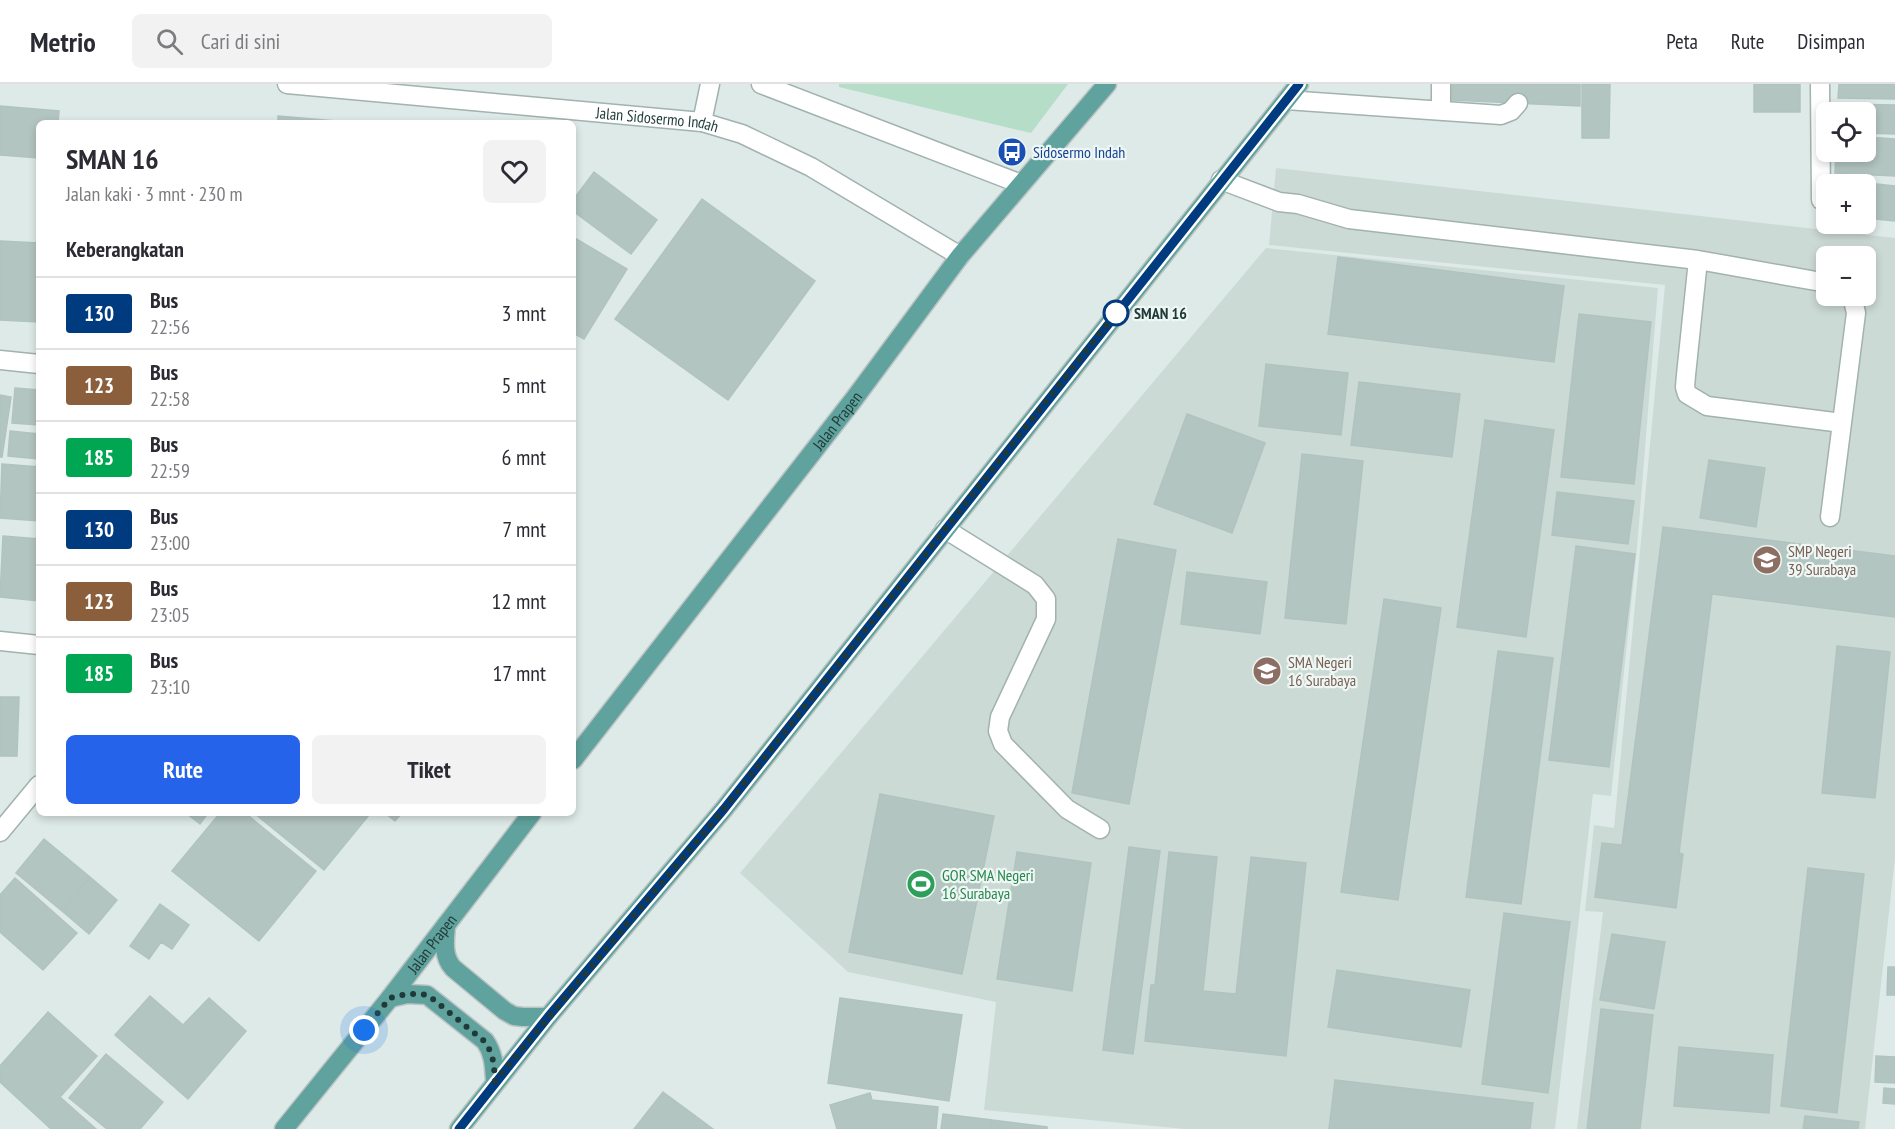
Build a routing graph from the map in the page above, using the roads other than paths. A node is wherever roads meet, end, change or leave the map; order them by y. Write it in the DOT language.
graph roads {
  1 [pos="287,84"];
  2 [pos="710,84"];
  3 [pos="761,84"];
  4 [pos="1107,84"];
  5 [pos="1299,84"];
  6 [pos="1441,84"];
  7 [pos="1820,84"];
  8 [pos="1286,100"];
  9 [pos="1518,103"];
  10 [pos="1441,111"];
  11 [pos="505,113"];
  12 [pos="571,117"];
  13 [pos="702,122"];
  14 [pos="1821,174"];
  15 [pos="1221,180"];
  16 [pos="1021,184"];
  17 [pos="960,256"];
  18 [pos="1698,260"];
  19 [pos="1816,282"];
  20 [pos="1854,306"];
  21 [pos="0,360"];
  22 [pos="36,364"];
  23 [pos="1842,423"];
  24 [pos="1830,517"];
  25 [pos="945,529"];
  26 [pos="0,641"];
  27 [pos="36,645"];
  28 [pos="576,756"];
  29 [pos="36,789"];
  30 [pos="530,816"];
  31 [pos="1100,829"];
  32 [pos="0,832"];
  33 [pos="446,925"];
  34 [pos="390,998"];
  35 [pos="548,1017"];
  36 [pos="495,1081"];
  37 [pos="284,1129"];
  38 [pos="459,1129"];
  1 -- 11 [label="street, Jalan Sidosermo Indah"];
  2 -- 13 [label="street"];
  3 -- 16 [label="street"];
  4 -- 16 [label="main road, Jalan Prapen"];
  5 -- 8 [label="main road"];
  6 -- 10 [label="street"];
  7 -- 14 [label="street"];
  8 -- 10 [label="street"];
  8 -- 15 [label="main road"];
  9 -- 10 [label="street"];
  11 -- 12 [label="street, Jalan Sidosermo Indah"];
  12 -- 13 [label="street, Jalan Sidosermo Indah"];
  13 -- 17 [label="street, Jalan Sidosermo Indah"];
  15 -- 18 [label="street"];
  15 -- 25 [label="main road"];
  16 -- 17 [label="main road, Jalan Prapen"];
  17 -- 28 [label="main road, Jalan Prapen"];
  18 -- 19 [label="street"];
  18 -- 23 [label="street"];
  20 -- 23 [label="street"];
  21 -- 22 [label="street"];
  23 -- 24 [label="street"];
  25 -- 31 [label="street"];
  25 -- 35 [label="main road"];
  26 -- 27 [label="street"];
  29 -- 32 [label="street"];
  30 -- 33 [label="main road, Jalan Prapen"];
  33 -- 34 [label="main road, Jalan Prapen"];
  33 -- 35 [label="main road"];
  34 -- 36 [label="main road"];
  34 -- 37 [label="main road, Jalan Prapen"];
  35 -- 36 [label="main road"];
  36 -- 38 [label="main road"];
}
